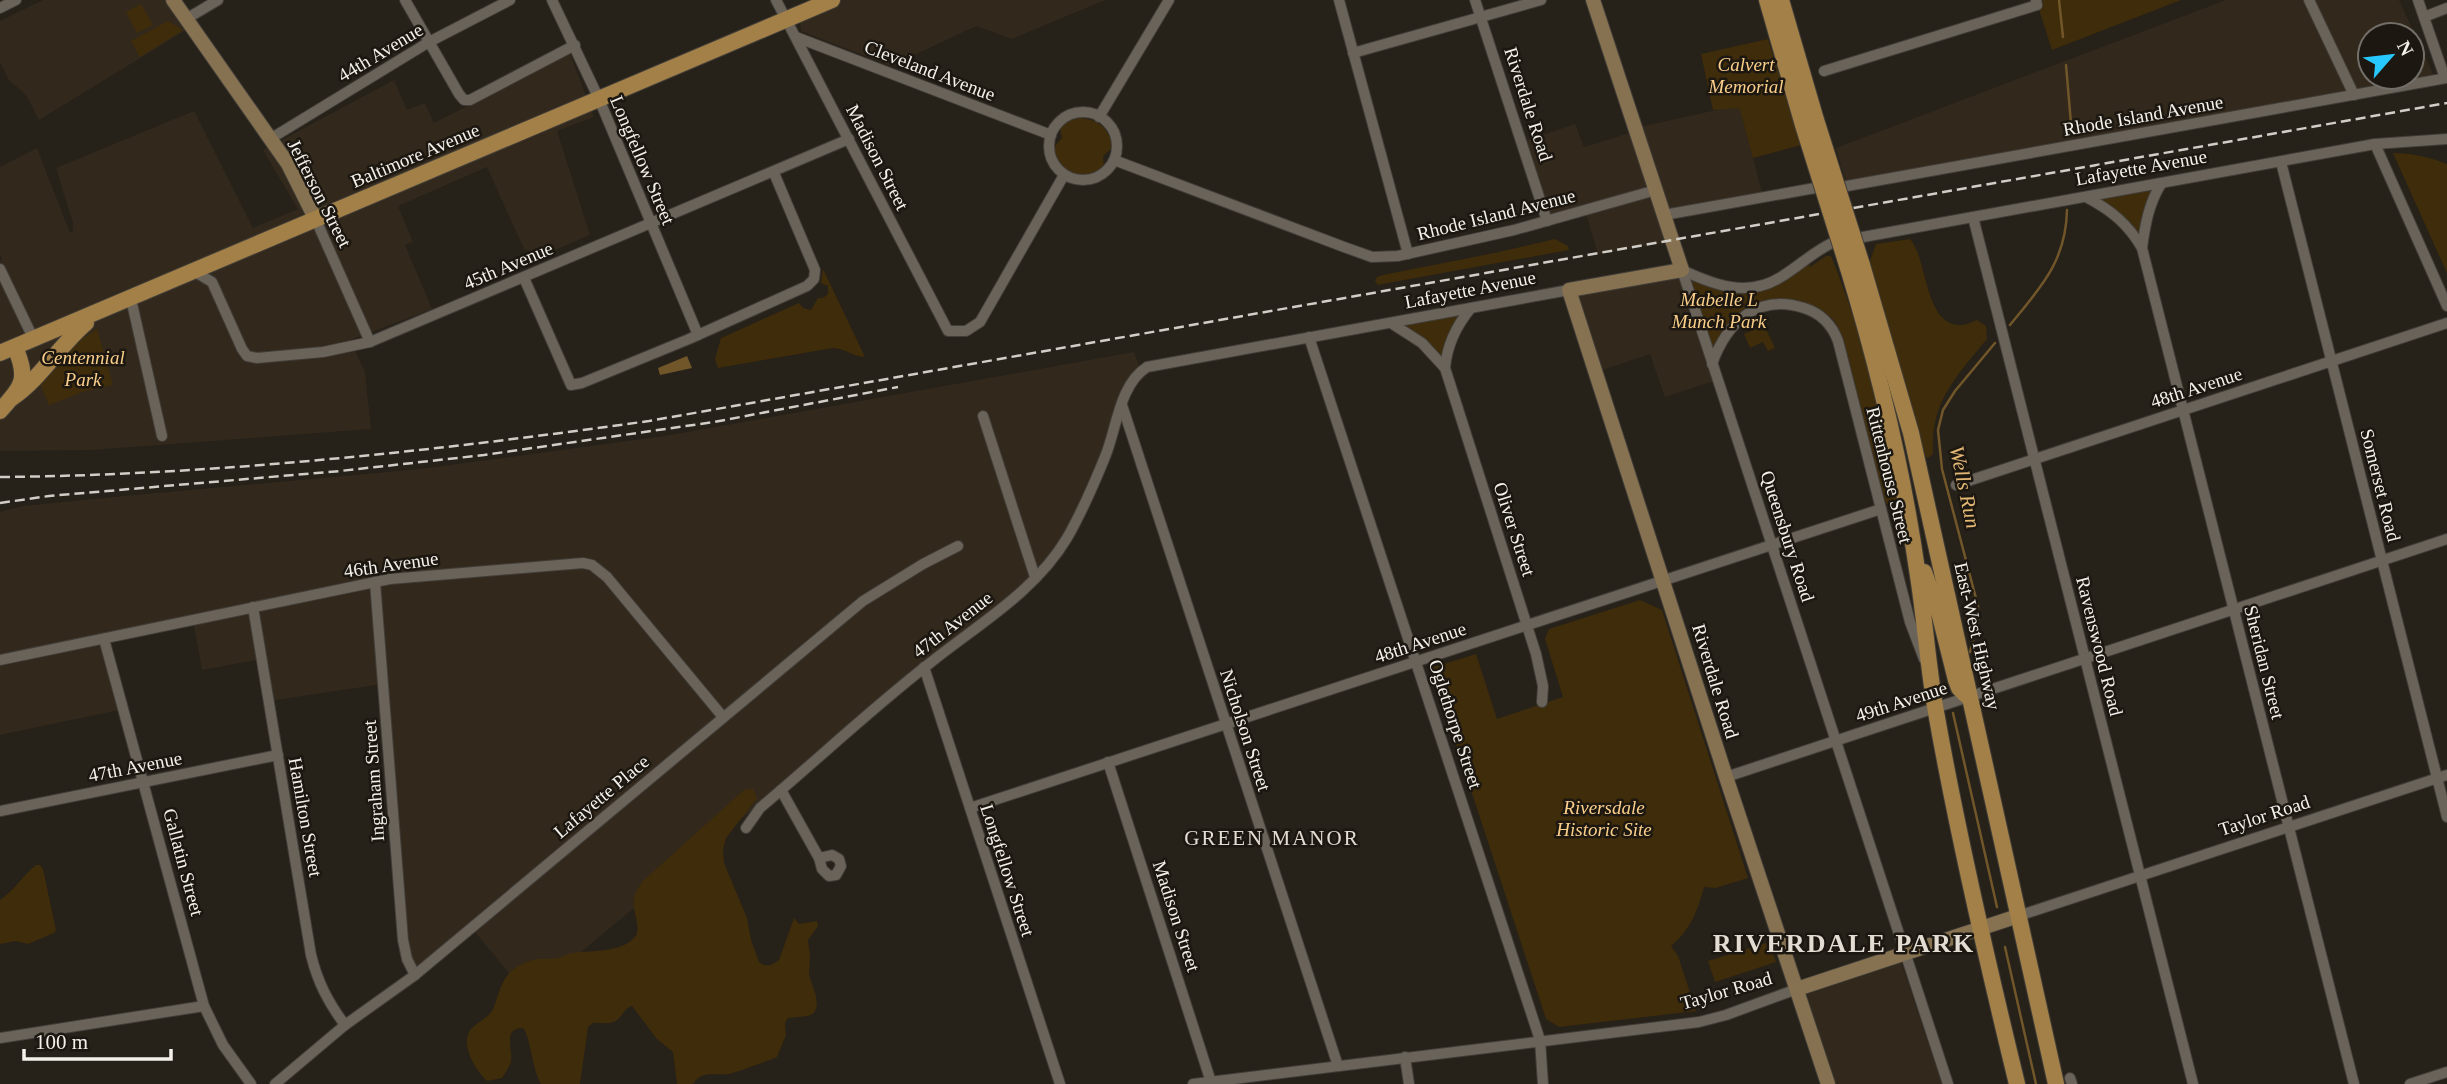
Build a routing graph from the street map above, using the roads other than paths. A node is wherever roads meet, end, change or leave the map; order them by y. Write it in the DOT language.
graph roads {
  1 [pos="16,0"];
  2 [pos="173,0"];
  3 [pos="218,0"];
  4 [pos="405,0"];
  5 [pos="510,0"];
  6 [pos="552,0"];
  7 [pos="776,0"];
  8 [pos="832,0"];
  9 [pos="1169,0"];
  10 [pos="1339,0"];
  11 [pos="1475,0"];
  12 [pos="1541,0"];
  13 [pos="1593,0"];
  14 [pos="1767,0"];
  15 [pos="1781,0"];
  16 [pos="2309,0"];
  17 [pos="2418,0"];
  18 [pos="2037,2"];
  19 [pos="0,8"];
  20 [pos="2447,8"];
  21 [pos="1480,17"];
  22 [pos="2424,17"];
  23 [pos="186,19"];
  24 [pos="787,19"];
  25 [pos="796,37"];
  26 [pos="429,42"];
  27 [pos="576,46"];
  28 [pos="1353,52"];
  29 [pos="1824,71"];
  30 [pos="2446,78"];
  31 [pos="2354,95"];
  32 [pos="599,99"];
  33 [pos="1099,117"];
  34 [pos="1810,123"];
  35 [pos="1051,135"];
  36 [pos="270,139"];
  37 [pos="849,139"];
  38 [pos="2447,139"];
  39 [pos="2426,140"];
  40 [pos="2375,144"];
  41 [pos="2447,145"];
  42 [pos="1114,160"];
  43 [pos="2281,162"];
  44 [pos="774,173"];
  45 [pos="1064,175"];
  46 [pos="2161,184"];
  47 [pos="1847,186"];
  48 [pos="1815,188"];
  49 [pos="1656,190"];
  50 [pos="2086,197"];
  51 [pos="1664,215"];
  52 [pos="1973,217"];
  53 [pos="316,220"];
  54 [pos="1547,221"];
  55 [pos="652,224"];
  56 [pos="1863,237"];
  57 [pos="1832,243"];
  58 [pos="2142,248"];
  59 [pos="1408,254"];
  60 [pos="219,261"];
  61 [pos="1855,266"];
  62 [pos="0,269"];
  63 [pos="1682,270"];
  64 [pos="195,272"];
  65 [pos="524,278"];
  66 [pos="212,282"];
  67 [pos="1765,285"];
  68 [pos="1569,290"];
  69 [pos="131,299"];
  70 [pos="1770,303"];
  71 [pos="2447,306"];
  72 [pos="1471,308"];
  73 [pos="97,314"];
  74 [pos="1391,323"];
  75 [pos="2447,323"];
  76 [pos="698,335"];
  77 [pos="1309,337"];
  78 [pos="34,340"];
  79 [pos="370,342"];
  80 [pos="7,350"];
  81 [pos="2331,361"];
  82 [pos="1712,364"];
  83 [pos="1445,368"];
  84 [pos="12,398"];
  85 [pos="1122,405"];
  86 [pos="2183,410"];
  87 [pos="0,411"];
  88 [pos="983,416"];
  89 [pos="162,436"];
  90 [pos="2034,459"];
  91 [pos="1956,485"];
  92 [pos="1881,509"];
  93 [pos="1912,537"];
  94 [pos="2447,539"];
  95 [pos="1771,545"];
  96 [pos="958,547"];
  97 [pos="2382,561"];
  98 [pos="1035,577"];
  99 [pos="1664,580"];
  100 [pos="375,582"];
  101 [pos="253,607"];
  102 [pos="2234,610"];
  103 [pos="1527,625"];
  104 [pos="104,639"];
  105 [pos="2085,659"];
  106 [pos="0,660"];
  107 [pos="1417,661"];
  108 [pos="924,667"];
  109 [pos="1931,677"];
  110 [pos="1971,696"];
  111 [pos="1542,702"];
  112 [pos="1935,708"];
  113 [pos="723,717"];
  114 [pos="1226,723"];
  115 [pos="1835,741"];
  116 [pos="278,755"];
  117 [pos="1108,762"];
  118 [pos="1726,777"];
  119 [pos="2442,777"];
  120 [pos="144,782"];
  121 [pos="781,790"];
  122 [pos="970,808"];
  123 [pos="0,811"];
  124 [pos="2447,817"];
  125 [pos="2289,827"];
  126 [pos="746,828"];
  127 [pos="819,858"];
  128 [pos="2140,876"];
  129 [pos="2018,916"];
  130 [pos="1981,929"];
  131 [pos="1904,954"];
  132 [pos="415,975"];
  133 [pos="1797,989"];
  134 [pos="204,1006"];
  135 [pos="345,1025"];
  136 [pos="0,1038"];
  137 [pos="1540,1040"];
  138 [pos="1405,1057"];
  139 [pos="1338,1066"];
  140 [pos="2447,1072"];
  141 [pos="1211,1082"];
  142 [pos="2066,1082"];
  143 [pos="251,1084"];
  144 [pos="275,1084"];
  145 [pos="1060,1084"];
  146 [pos="1193,1084"];
  147 [pos="1409,1084"];
  148 [pos="1543,1084"];
  149 [pos="1828,1084"];
  150 [pos="1948,1084"];
  151 [pos="2017,1084"];
  152 [pos="2193,1084"];
  153 [pos="2354,1084"];
  154 [pos="2410,1084"];
  1 -- 19 [label="street"];
  2 -- 23 [label="street, Jefferson Street"];
  3 -- 23 [label="street"];
  4 -- 26 [label="street"];
  5 -- 26 [label="street, 44th Avenue"];
  6 -- 27 [label="street, Longfellow Street"];
  7 -- 24 [label="street, Madison Street"];
  8 -- 24 [label="main road, Baltimore Avenue"];
  9 -- 33 [label="street"];
  10 -- 28 [label="street"];
  11 -- 21 [label="street, Riverdale Road"];
  12 -- 21 [label="street"];
  13 -- 49 [label="street, Queensbury Road"];
  14 -- 34 [label="main road, East-West Highway"];
  15 -- 34 [label="main road, East-West Highway"];
  16 -- 31 [label="street"];
  17 -- 22 [label="street"];
  18 -- 29 [label="street"];
  20 -- 22 [label="street"];
  21 -- 28 [label="street"];
  21 -- 54 [label="street, Riverdale Road"];
  22 -- 30 [label="street"];
  23 -- 36 [label="street, Jefferson Street"];
  24 -- 25 [label="street, Madison Street"];
  24 -- 32 [label="main road, Baltimore Avenue"];
  25 -- 35 [label="street, Cleveland Avenue"];
  25 -- 37 [label="street, Madison Street"];
  26 -- 27 [label="street"];
  26 -- 36 [label="street, 44th Avenue"];
  27 -- 32 [label="street, Longfellow Street"];
  28 -- 59 [label="street"];
  30 -- 31 [label="street, Rhode Island Avenue"];
  31 -- 47 [label="street, Rhode Island Avenue"];
  32 -- 53 [label="main road, Baltimore Avenue"];
  32 -- 55 [label="street, Longfellow Street"];
  33 -- 35 [label="street"];
  33 -- 42 [label="street"];
  34 -- 61 [label="main road, East-West Highway, bridge"];
  35 -- 45 [label="street"];
  36 -- 53 [label="street, Jefferson Street"];
  37 -- 44 [label="street, 45th Avenue"];
  37 -- 45 [label="street, Madison Street"];
  38 -- 39 [label="street, Lafayette Avenue"];
  39 -- 40 [label="street, Lafayette Avenue"];
  39 -- 41 [label="street, Lafayette Avenue"];
  40 -- 43 [label="street, Lafayette Avenue"];
  40 -- 71 [label="street"];
  42 -- 45 [label="street"];
  42 -- 59 [label="street, Rhode Island Avenue"];
  43 -- 46 [label="street, Lafayette Avenue"];
  43 -- 81 [label="street, Somerset Road"];
  44 -- 55 [label="street, 45th Avenue"];
  44 -- 76 [label="street"];
  46 -- 50 [label="street, Lafayette Avenue"];
  46 -- 58 [label="street, Sheridan Street"];
  48 -- 51 [label="street"];
  49 -- 51 [label="street, Queensbury Road"];
  49 -- 54 [label="street, Rhode Island Avenue"];
  50 -- 52 [label="street, Lafayette Avenue"];
  50 -- 58 [label="street, Sheridan Street"];
  51 -- 63 [label="street, Queensbury Road"];
  52 -- 56 [label="street, Lafayette Avenue"];
  52 -- 90 [label="street, Ravenswood Road"];
  53 -- 60 [label="main road, Baltimore Avenue"];
  53 -- 79 [label="street, Jefferson Street"];
  54 -- 59 [label="street, Rhode Island Avenue"];
  55 -- 65 [label="street, 45th Avenue"];
  55 -- 76 [label="street, Longfellow Street"];
  57 -- 67 [label="street"];
  58 -- 86 [label="street, Sheridan Street"];
  60 -- 64 [label="main road, Baltimore Avenue"];
  60 -- 66 [label="street"];
  61 -- 93 [label="main road, East-West Highway"];
  61 -- 110 [label="main road, East-West Highway"];
  62 -- 78 [label="street"];
  63 -- 67 [label="street"];
  63 -- 68 [label="street, Lafayette Avenue"];
  63 -- 82 [label="street, Queensbury Road"];
  64 -- 66 [label="street"];
  64 -- 69 [label="main road, Baltimore Avenue"];
  65 -- 76 [label="street"];
  65 -- 79 [label="street, 45th Avenue"];
  66 -- 79 [label="street, 45th Avenue"];
  67 -- 70 [label="street"];
  68 -- 72 [label="street, Lafayette Avenue"];
  68 -- 99 [label="street, Riverdale Road"];
  69 -- 73 [label="main road, Baltimore Avenue"];
  69 -- 89 [label="street"];
  70 -- 82 [label="street"];
  70 -- 92 [label="street, Rittenhouse Street"];
  72 -- 74 [label="street, Lafayette Avenue"];
  72 -- 83 [label="street"];
  73 -- 78 [label="main road, Baltimore Avenue"];
  73 -- 84 [label="main road"];
  74 -- 77 [label="street, Lafayette Avenue"];
  74 -- 83 [label="street, Oliver Street"];
  75 -- 81 [label="street, 48th Avenue"];
  77 -- 85 [label="street, Lafayette Avenue"];
  77 -- 107 [label="street, Oglethorpe Street"];
  78 -- 80 [label="main road, Baltimore Avenue"];
  80 -- 84 [label="main road, Baltimore Avenue"];
  81 -- 86 [label="street, 48th Avenue"];
  81 -- 97 [label="street, Somerset Road"];
  82 -- 95 [label="street, Queensbury Road"];
  83 -- 103 [label="street, Oliver Street"];
  84 -- 87 [label="main road, Baltimore Avenue"];
  85 -- 98 [label="street, 47th Avenue"];
  85 -- 114 [label="street, Nicholson Street"];
  86 -- 90 [label="street, 48th Avenue"];
  86 -- 102 [label="street, Sheridan Street"];
  88 -- 98 [label="street"];
  90 -- 91 [label="street, 48th Avenue"];
  90 -- 105 [label="street, Ravenswood Road"];
  92 -- 95 [label="street, 48th Avenue"];
  92 -- 109 [label="street, Rittenhouse Street"];
  93 -- 109 [label="main road, East-West Highway"];
  93 -- 110 [label="main road"];
  94 -- 97 [label="street, 49th Avenue"];
  95 -- 99 [label="street, 48th Avenue"];
  95 -- 115 [label="street, Queensbury Road"];
  96 -- 113 [label="street, Lafayette Place"];
  97 -- 102 [label="street, 49th Avenue"];
  97 -- 119 [label="street, Somerset Road"];
  98 -- 108 [label="street, 47th Avenue"];
  99 -- 103 [label="street, 48th Avenue"];
  99 -- 118 [label="street, Riverdale Road"];
  100 -- 101 [label="street, 46th Avenue"];
  100 -- 113 [label="street, 46th Avenue"];
  100 -- 132 [label="street, Ingraham Street"];
  101 -- 104 [label="street, 46th Avenue"];
  101 -- 116 [label="street, Hamilton Street"];
  102 -- 105 [label="street, 49th Avenue"];
  102 -- 125 [label="street, Sheridan Street"];
  103 -- 107 [label="street, 48th Avenue"];
  103 -- 111 [label="street, Oliver Street"];
  104 -- 106 [label="street, 46th Avenue"];
  104 -- 120 [label="street, Gallatin Street"];
  105 -- 110 [label="street, 49th Avenue"];
  105 -- 128 [label="street, Ravenswood Road"];
  107 -- 114 [label="street, 48th Avenue"];
  107 -- 137 [label="street, Oglethorpe Street"];
  108 -- 121 [label="street, 47th Avenue"];
  108 -- 122 [label="street, Longfellow Street"];
  109 -- 112 [label="main road, East-West Highway"];
  110 -- 112 [label="street, 49th Avenue"];
  110 -- 129 [label="main road, East-West Highway"];
  112 -- 115 [label="street, 49th Avenue"];
  112 -- 130 [label="main road, East-West Highway"];
  113 -- 132 [label="street, Lafayette Place"];
  114 -- 117 [label="street, 48th Avenue"];
  114 -- 139 [label="street, Nicholson Street"];
  115 -- 118 [label="street, 49th Avenue"];
  115 -- 131 [label="street, Queensbury Road"];
  116 -- 120 [label="street, 47th Avenue"];
  116 -- 135 [label="street, Hamilton Street"];
  117 -- 122 [label="street, 48th Avenue"];
  117 -- 141 [label="street, Madison Street"];
  118 -- 133 [label="street, Riverdale Road"];
  119 -- 124 [label="street, Somerset Road"];
  119 -- 125 [label="street, Taylor Road"];
  120 -- 123 [label="street, 47th Avenue"];
  120 -- 134 [label="street, Gallatin Street"];
  121 -- 126 [label="street, 47th Avenue"];
  121 -- 127 [label="street"];
  122 -- 145 [label="street, Longfellow Street"];
  125 -- 128 [label="street, Taylor Road"];
  125 -- 153 [label="street, Sheridan Street"];
  128 -- 129 [label="street, Taylor Road"];
  128 -- 152 [label="street, Ravenswood Road"];
  129 -- 130 [label="street, Taylor Road"];
  129 -- 142 [label="main road, East-West Highway"];
  130 -- 131 [label="street, Taylor Road"];
  130 -- 151 [label="main road, East-West Highway"];
  131 -- 133 [label="street, Taylor Road"];
  131 -- 150 [label="street, Queensbury Road"];
  132 -- 135 [label="street, Lafayette Place"];
  133 -- 137 [label="street, Taylor Road"];
  133 -- 149 [label="street, Riverdale Road"];
  134 -- 136 [label="street"];
  134 -- 143 [label="street, Gallatin Street"];
  135 -- 144 [label="street, Lafayette Place"];
  137 -- 138 [label="street, Taylor Road"];
  137 -- 148 [label="street, Oglethorpe Street"];
  138 -- 139 [label="street, Taylor Road"];
  138 -- 147 [label="street"];
  139 -- 141 [label="street, Taylor Road"];
  140 -- 154 [label="street"];
  141 -- 146 [label="street, Taylor Road"];
}
